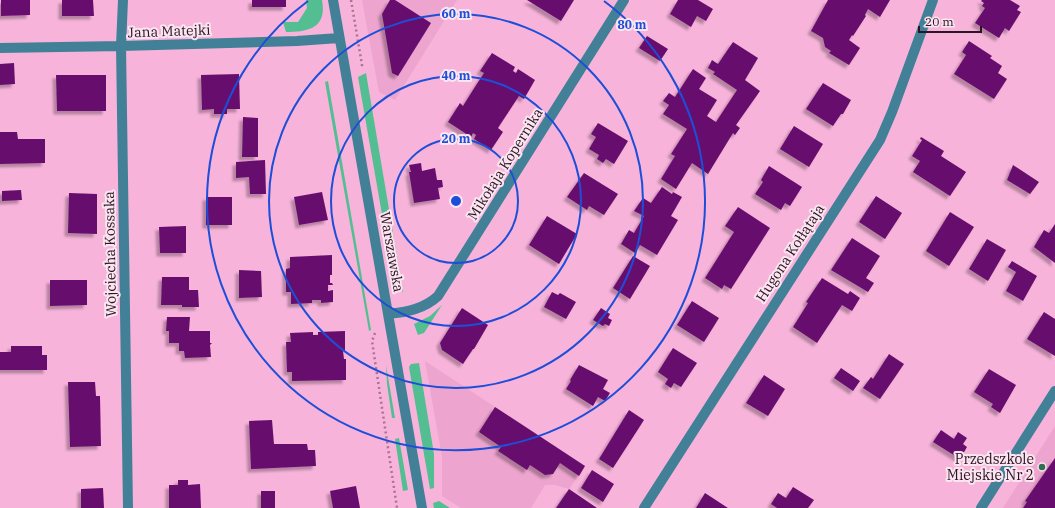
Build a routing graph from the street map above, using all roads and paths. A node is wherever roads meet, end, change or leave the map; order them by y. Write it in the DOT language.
graph roads {
  1 [pos="123,0"];
  2 [pos="333,0"];
  3 [pos="351,0"];
  4 [pos="624,0"];
  5 [pos="933,0"];
  6 [pos="340,38"];
  7 [pos="121,46"];
  8 [pos="0,48"];
  9 [pos="357,71"];
  10 [pos="388,314"];
  11 [pos="372,341"];
  12 [pos="1055,391"];
  13 [pos="401,501"];
  14 [pos="397,506"];
  15 [pos="128,508"];
  16 [pos="422,508"];
  17 [pos="644,508"];
  18 [pos="981,508"];
  1 -- 7 [label="street, Wojciecha Kossaka"];
  2 -- 6 [label="street, Warszawska"];
  3 -- 9 [label="path"];
  4 -- 10 [label="street, Mikołaja Kopernika"];
  5 -- 17 [label="street, Hugona Kołłątaja"];
  6 -- 7 [label="street, Jana Matejki"];
  6 -- 10 [label="street, Warszawska"];
  7 -- 8 [label="street, Jana Matejki"];
  7 -- 15 [label="street, Wojciecha Kossaka"];
  10 -- 16 [label="street, Warszawska"];
  11 -- 14 [label="path"];
  12 -- 18 [label="street"];
  13 -- 14 [label="path"];
}
